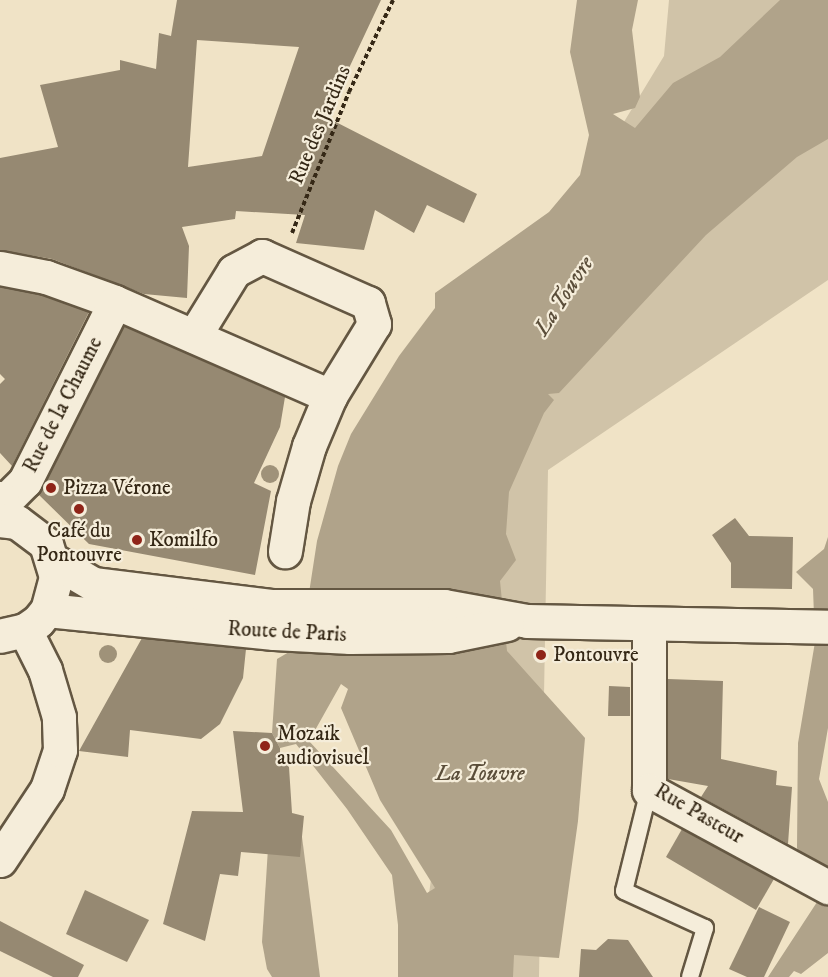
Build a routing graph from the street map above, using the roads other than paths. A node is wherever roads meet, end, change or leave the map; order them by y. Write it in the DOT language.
graph roads {
  1 [pos="0,268"];
  2 [pos="116,302"];
  3 [pos="194,336"];
  4 [pos="330,396"];
  5 [pos="3,510"];
  6 [pos="285,551"];
  7 [pos="54,561"];
  8 [pos="273,620"];
  9 [pos="649,624"];
  10 [pos="24,625"];
  11 [pos="828,627"];
  12 [pos="649,790"];
  13 [pos="0,860"];
  14 [pos="828,886"];
  15 [pos="690,977"];
  1 -- 2 [label="street"];
  2 -- 3 [label="street"];
  2 -- 5 [label="street, Rue de la Chaume"];
  3 -- 4 [label="street"];
  3 -- 4 [label="street"];
  4 -- 6 [label="street"];
  5 -- 7 [label="street"];
  7 -- 8 [label="street"];
  7 -- 10 [label="street"];
  8 -- 9 [label="street"];
  8 -- 10 [label="street, Route de Paris"];
  9 -- 11 [label="street"];
  9 -- 12 [label="street, Rue Pasteur"];
  10 -- 13 [label="street"];
  12 -- 14 [label="street, Rue Pasteur"];
  12 -- 15 [label="lane"];
}
